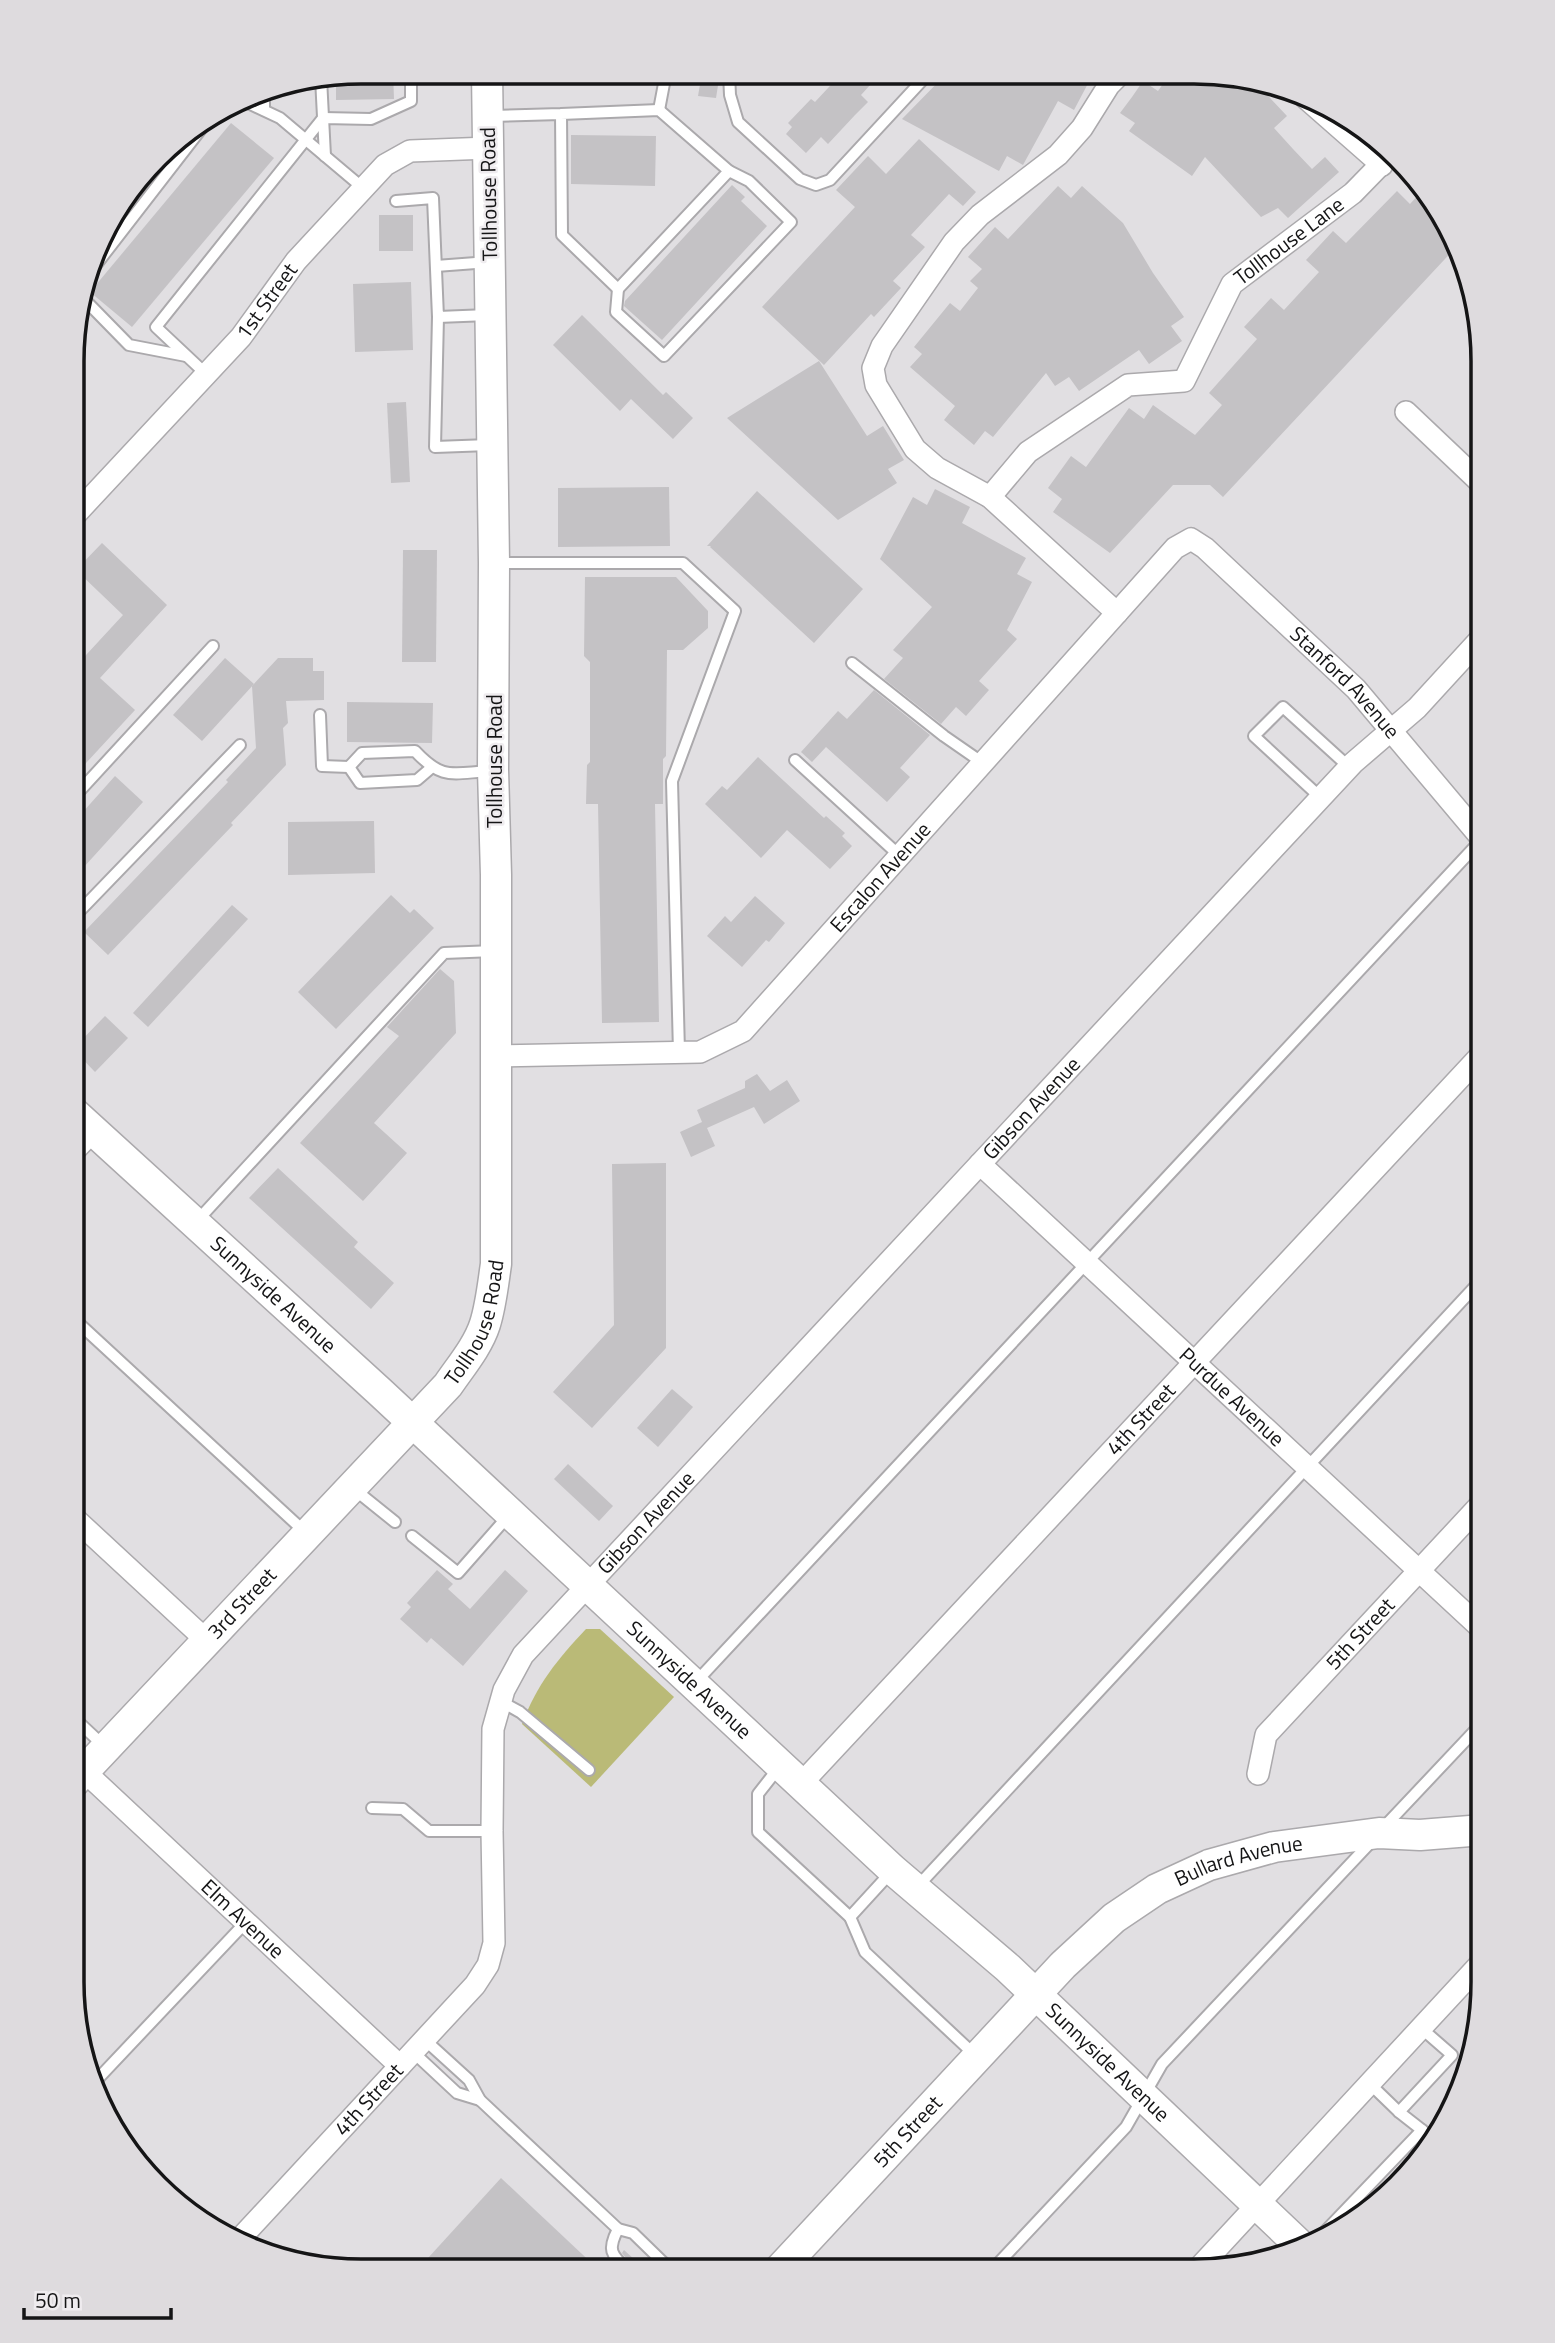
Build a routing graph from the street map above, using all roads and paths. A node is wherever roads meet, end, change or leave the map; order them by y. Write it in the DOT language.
graph roads {
  1 [pos="411,84"];
  2 [pos="487,84"];
  3 [pos="664,84"];
  4 [pos="730,84"];
  5 [pos="919,84"];
  6 [pos="1110,84"];
  7 [pos="321,87"];
  8 [pos="264,102"];
  9 [pos="254,106"];
  10 [pos="264,110"];
  11 [pos="659,110"];
  12 [pos="561,114"];
  13 [pos="488,117"];
  14 [pos="323,118"];
  15 [pos="305,139"];
  16 [pos="190,143"];
  17 [pos="488,148"];
  18 [pos="325,156"];
  19 [pos="1385,161"];
  20 [pos="729,171"];
  21 [pos="363,188"];
  22 [pos="396,201"];
  23 [pos="106,253"];
  24 [pos="490,262"];
  25 [pos="436,266"];
  26 [pos="618,289"];
  27 [pos="90,305"];
  28 [pos="490,315"];
  29 [pos="438,317"];
  30 [pos="188,356"];
  31 [pos="206,374"];
  32 [pos="1406,412"];
  33 [pos="492,444"];
  34 [pos="1471,474"];
  35 [pos="990,497"];
  36 [pos="84,505"];
  37 [pos="1191,539"];
  38 [pos="494,563"];
  39 [pos="1117,613"];
  40 [pos="213,646"];
  41 [pos="1471,649"];
  42 [pos="852,663"];
  43 [pos="320,715"];
  44 [pos="1391,731"];
  45 [pos="240,745"];
  46 [pos="795,760"];
  47 [pos="983,763"];
  48 [pos="349,767"];
  49 [pos="1349,767"];
  50 [pos="431,768"];
  51 [pos="493,770"];
  52 [pos="84,786"];
  53 [pos="1321,798"];
  54 [pos="1471,825"];
  55 [pos="1471,852"];
  56 [pos="900,856"];
  57 [pos="84,907"];
  58 [pos="496,951"];
  59 [pos="679,1052"];
  60 [pos="496,1056"];
  61 [pos="1471,1066"];
  62 [pos="84,1134"];
  63 [pos="980,1164"];
  64 [pos="195,1223"];
  65 [pos="1086,1262"];
  66 [pos="1471,1291"];
  67 [pos="84,1328"];
  68 [pos="1195,1362"];
  69 [pos="412,1423"];
  70 [pos="1308,1466"];
  71 [pos="352,1487"];
  72 [pos="510,1514"];
  73 [pos="1471,1515"];
  74 [pos="395,1522"];
  75 [pos="84,1527"];
  76 [pos="307,1534"];
  77 [pos="412,1536"];
  78 [pos="1418,1572"];
  79 [pos="587,1587"];
  80 [pos="1471,1619"];
  81 [pos="206,1640"];
  82 [pos="692,1685"];
  83 [pos="500,1701"];
  84 [pos="84,1727"];
  85 [pos="1471,1735"];
  86 [pos="106,1747"];
  87 [pos="589,1770"];
  88 [pos="84,1771"];
  89 [pos="1258,1774"];
  90 [pos="790,1775"];
  91 [pos="84,1783"];
  92 [pos="372,1808"];
  93 [pos="492,1831"];
  94 [pos="1471,1831"];
  95 [pos="1379,1833"];
  96 [pos="904,1880"];
  97 [pos="850,1917"];
  98 [pos="246,1922"];
  99 [pos="1471,1974"];
  100 [pos="1035,1994"];
  101 [pos="1421,2028"];
  102 [pos="413,2053"];
  103 [pos="976,2056"];
  104 [pos="101,2076"];
  105 [pos="1370,2084"];
  106 [pos="1144,2097"];
  107 [pos="480,2100"];
  108 [pos="1399,2112"];
  109 [pos="1422,2130"];
  110 [pos="1426,2133"];
  111 [pos="1256,2206"];
  112 [pos="1337,2219"];
  113 [pos="618,2229"];
  114 [pos="245,2233"];
  115 [pos="1294,2240"];
  116 [pos="1208,2258"];
  117 [pos="616,2259"];
  118 [pos="660,2259"];
  119 [pos="789,2259"];
  120 [pos="1002,2259"];
  1 -- 14 [label="lane"];
  2 -- 13 [label="main road, Tollhouse Road"];
  3 -- 11 [label="lane"];
  4 -- 5 [label="lane"];
  6 -- 35 [label="street"];
  7 -- 14 [label="lane"];
  8 -- 10 [label="lane"];
  9 -- 10 [label="lane"];
  10 -- 15 [label="lane"];
  11 -- 12 [label="lane"];
  11 -- 20 [label="lane"];
  12 -- 13 [label="lane"];
  12 -- 26 [label="lane"];
  13 -- 17 [label="main road, Tollhouse Road"];
  14 -- 15 [label="lane"];
  14 -- 18 [label="lane"];
  15 -- 18 [label="lane"];
  15 -- 30 [label="lane"];
  16 -- 23 [label="lane"];
  17 -- 21 [label="street, 1st Street"];
  17 -- 24 [label="main road, Tollhouse Road"];
  18 -- 21 [label="lane"];
  19 -- 35 [label="street, Tollhouse Lane"];
  20 -- 26 [label="lane"];
  20 -- 26 [label="lane"];
  21 -- 31 [label="street, 1st Street"];
  22 -- 25 [label="lane"];
  24 -- 25 [label="lane"];
  24 -- 28 [label="main road, Tollhouse Road"];
  25 -- 29 [label="lane"];
  27 -- 30 [label="lane"];
  28 -- 29 [label="lane"];
  28 -- 33 [label="main road, Tollhouse Road"];
  29 -- 33 [label="lane"];
  30 -- 31 [label="lane"];
  31 -- 36 [label="street, 1st Street"];
  32 -- 34 [label="street"];
  33 -- 38 [label="main road, Tollhouse Road"];
  35 -- 39 [label="street"];
  37 -- 39 [label="street, Escalon Avenue"];
  37 -- 44 [label="street, Stanford Avenue"];
  38 -- 51 [label="main road, Tollhouse Road"];
  38 -- 59 [label="lane"];
  39 -- 47 [label="street, Escalon Avenue"];
  40 -- 52 [label="lane"];
  41 -- 44 [label="street, Gibson Avenue"];
  42 -- 47 [label="lane"];
  43 -- 48 [label="lane"];
  44 -- 49 [label="street, Gibson Avenue"];
  44 -- 54 [label="street, Stanford Avenue"];
  45 -- 57 [label="lane"];
  46 -- 56 [label="lane"];
  47 -- 56 [label="street, Escalon Avenue"];
  48 -- 50 [label="lane"];
  48 -- 50 [label="lane"];
  49 -- 53 [label="street, Gibson Avenue"];
  49 -- 53 [label="lane"];
  50 -- 51 [label="lane"];
  51 -- 58 [label="main road, Tollhouse Road"];
  53 -- 63 [label="street, Gibson Avenue"];
  55 -- 65 [label="lane"];
  56 -- 59 [label="street, Escalon Avenue"];
  58 -- 60 [label="main road, Tollhouse Road"];
  58 -- 64 [label="lane"];
  59 -- 60 [label="street, Escalon Avenue"];
  60 -- 69 [label="main road, Tollhouse Road"];
  61 -- 68 [label="street, 4th Street"];
  62 -- 64 [label="main road, Sunnyside Avenue"];
  63 -- 65 [label="street, Purdue Avenue"];
  63 -- 79 [label="street, Gibson Avenue"];
  64 -- 69 [label="main road, Sunnyside Avenue"];
  65 -- 68 [label="street, Purdue Avenue"];
  65 -- 82 [label="lane"];
  66 -- 70 [label="lane"];
  67 -- 76 [label="lane"];
  68 -- 70 [label="street, Purdue Avenue"];
  68 -- 90 [label="street, 4th Street"];
  69 -- 71 [label="main road, 3rd Street"];
  69 -- 72 [label="main road, Sunnyside Avenue"];
  70 -- 78 [label="street, Purdue Avenue"];
  70 -- 96 [label="lane"];
  71 -- 74 [label="lane"];
  71 -- 76 [label="main road, 3rd Street"];
  72 -- 77 [label="lane"];
  72 -- 79 [label="main road, Sunnyside Avenue"];
  73 -- 78 [label="street, 5th Street"];
  75 -- 81 [label="street"];
  76 -- 81 [label="main road, 3rd Street"];
  78 -- 80 [label="street, Purdue Avenue"];
  78 -- 89 [label="street, 5th Street"];
  79 -- 82 [label="main road, Sunnyside Avenue"];
  79 -- 83 [label="street"];
  81 -- 86 [label="main road, 3rd Street"];
  82 -- 90 [label="main road, Sunnyside Avenue"];
  83 -- 87 [label="lane"];
  83 -- 93 [label="street"];
  84 -- 86 [label="lane"];
  85 -- 95 [label="lane"];
  86 -- 88 [label="main road, 3rd Street"];
  90 -- 96 [label="main road, Sunnyside Avenue"];
  90 -- 97 [label="lane"];
  91 -- 98 [label="street, Elm Avenue"];
  92 -- 93 [label="lane"];
  93 -- 102 [label="street, 4th Street"];
  94 -- 95 [label="main road, Bullard Avenue"];
  95 -- 100 [label="main road, Bullard Avenue"];
  95 -- 106 [label="lane"];
  96 -- 97 [label="lane"];
  96 -- 100 [label="main road, Sunnyside Avenue"];
  97 -- 103 [label="lane"];
  98 -- 102 [label="street, Elm Avenue"];
  98 -- 104 [label="lane"];
  99 -- 101 [label="street"];
  100 -- 103 [label="main road, 5th Street"];
  100 -- 106 [label="main road, Sunnyside Avenue"];
  101 -- 105 [label="street"];
  101 -- 108 [label="lane"];
  102 -- 107 [label="lane"];
  102 -- 107 [label="lane"];
  102 -- 114 [label="street, 4th Street"];
  103 -- 119 [label="main road, 5th Street"];
  105 -- 108 [label="lane"];
  105 -- 111 [label="street"];
  106 -- 111 [label="main road, Sunnyside Avenue"];
  106 -- 120 [label="lane"];
  107 -- 113 [label="lane"];
  108 -- 109 [label="lane"];
  109 -- 110 [label="lane"];
  109 -- 112 [label="lane"];
  111 -- 115 [label="main road, Sunnyside Avenue"];
  111 -- 116 [label="street"];
  113 -- 117 [label="lane"];
  113 -- 118 [label="lane"];
}
